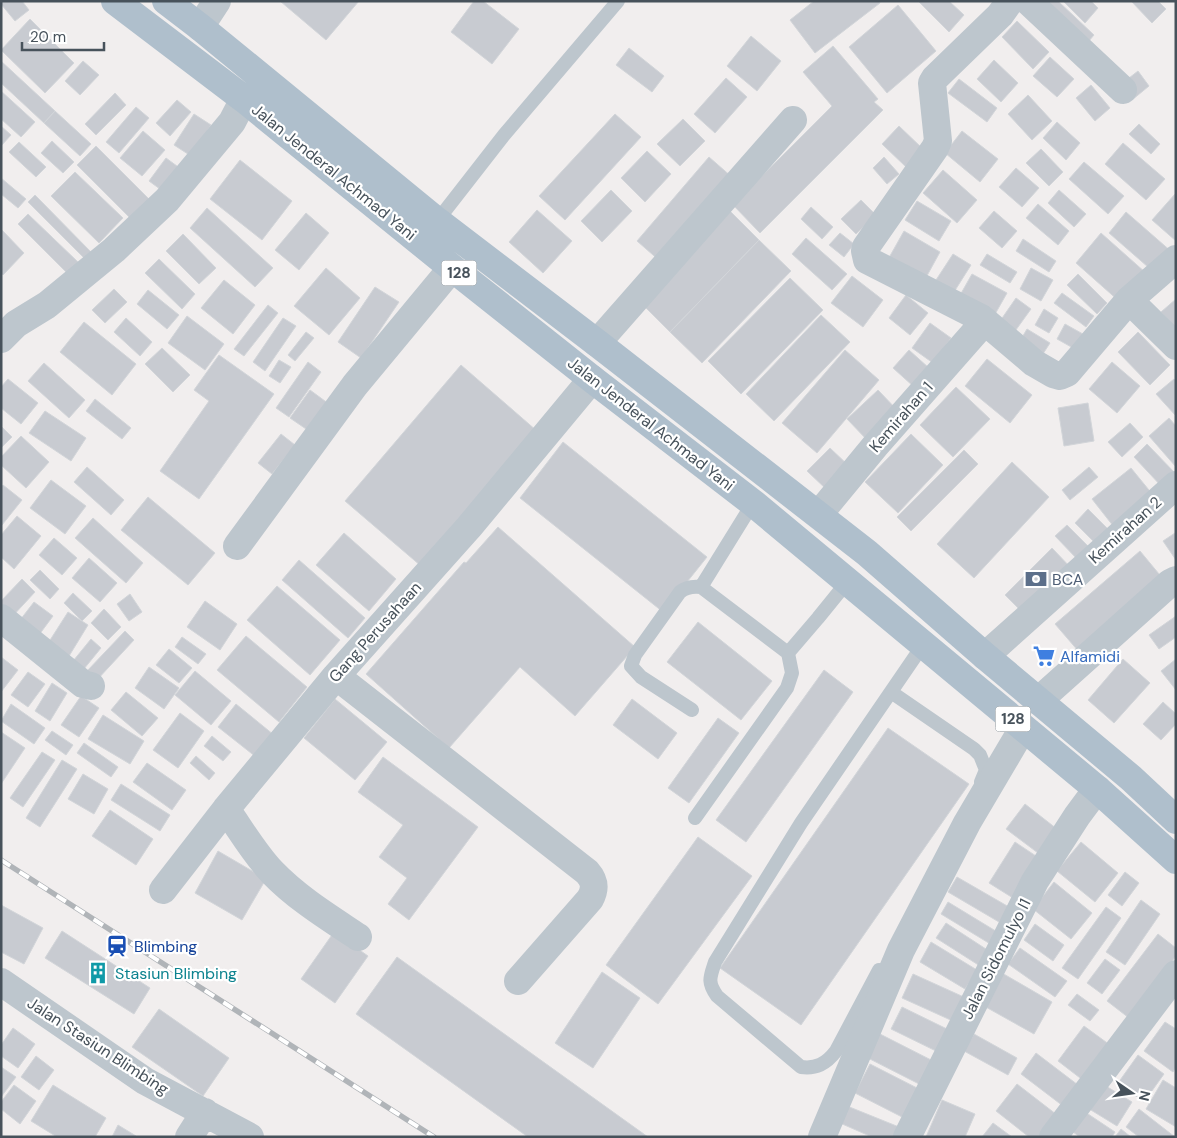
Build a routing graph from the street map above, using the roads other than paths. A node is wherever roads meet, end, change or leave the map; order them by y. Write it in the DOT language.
graph roads {
  1 [pos="115,1"];
  2 [pos="166,1"];
  3 [pos="217,1"];
  4 [pos="618,1"];
  5 [pos="1028,1"];
  6 [pos="997,6"];
  7 [pos="200,26"];
  8 [pos="1123,90"];
  9 [pos="244,99"];
  10 [pos="794,120"];
  11 [pos="436,221"];
  12 [pos="1176,259"];
  13 [pos="452,268"];
  14 [pos="1129,300"];
  15 [pos="985,321"];
  16 [pos="1,339"];
  17 [pos="597,342"];
  18 [pos="1176,346"];
  19 [pos="592,379"];
  20 [pos="1176,484"];
  21 [pos="753,503"];
  22 [pos="819,514"];
  23 [pos="237,546"];
  24 [pos="867,553"];
  25 [pos="1176,580"];
  26 [pos="848,581"];
  27 [pos="701,587"];
  28 [pos="1,618"];
  29 [pos="923,645"];
  30 [pos="788,653"];
  31 [pos="985,656"];
  32 [pos="336,676"];
  33 [pos="92,686"];
  34 [pos="891,692"];
  35 [pos="1038,701"];
  36 [pos="692,710"];
  37 [pos="1023,728"];
  38 [pos="1097,789"];
  39 [pos="226,809"];
  40 [pos="695,818"];
  41 [pos="1176,820"];
  42 [pos="1176,860"];
  43 [pos="164,890"];
  44 [pos="358,937"];
  45 [pos="1176,974"];
  46 [pos="518,981"];
  47 [pos="1,982"];
  48 [pos="205,1112"];
  49 [pos="189,1137"];
  50 [pos="250,1137"];
  51 [pos="822,1137"];
  52 [pos="907,1137"];
  53 [pos="1054,1137"];
  1 -- 9 [label="main road, Jalan Jenderal Achmad Yani / 128"];
  2 -- 7 [label="main road, Jalan Jenderal Achmad Yani / 128"];
  3 -- 7 [label="street"];
  4 -- 11 [label="lane"];
  5 -- 8 [label="street"];
  6 -- 15 [label="street"];
  7 -- 11 [label="main road, Jalan Jenderal Achmad Yani / 128"];
  9 -- 13 [label="main road, Jalan Jenderal Achmad Yani / 128"];
  9 -- 16 [label="street"];
  10 -- 17 [label="street"];
  11 -- 17 [label="main road, Jalan Jenderal Achmad Yani / 128"];
  12 -- 14 [label="street"];
  13 -- 19 [label="main road, Jalan Jenderal Achmad Yani / 128"];
  13 -- 23 [label="street"];
  14 -- 15 [label="street"];
  14 -- 18 [label="street"];
  15 -- 22 [label="street, Kemirahan 1"];
  17 -- 22 [label="main road, Jalan Jenderal Achmad Yani / 128"];
  19 -- 21 [label="main road, Jalan Jenderal Achmad Yani / 128"];
  19 -- 32 [label="street, Gang Perusahaan"];
  20 -- 31 [label="street, Kemirahan 2"];
  21 -- 26 [label="main road, Jalan Jenderal Achmad Yani / 128"];
  21 -- 27 [label="lane"];
  22 -- 24 [label="main road, Jalan Jenderal Achmad Yani / 128"];
  24 -- 26 [label="main road"];
  24 -- 31 [label="main road, Jalan Jenderal Achmad Yani / 128"];
  25 -- 35 [label="street"];
  26 -- 29 [label="main road, Jalan Jenderal Achmad Yani / 128"];
  26 -- 30 [label="lane"];
  27 -- 30 [label="lane"];
  27 -- 36 [label="lane"];
  28 -- 33 [label="street"];
  29 -- 34 [label="lane"];
  29 -- 37 [label="main road, Jalan Jenderal Achmad Yani / 128"];
  30 -- 40 [label="lane"];
  31 -- 35 [label="main road, Jalan Jenderal Achmad Yani / 128"];
  32 -- 39 [label="street, Gang Perusahaan"];
  32 -- 46 [label="street"];
  34 -- 34 [label="lane"];
  35 -- 41 [label="main road, Jalan Jenderal Achmad Yani / 128"];
  37 -- 38 [label="main road, Jalan Jenderal Achmad Yani / 128"];
  37 -- 51 [label="street"];
  38 -- 42 [label="main road, Jalan Jenderal Achmad Yani / 128"];
  38 -- 52 [label="street, Jalan Sidomulyo I1"];
  39 -- 43 [label="street, Gang Perusahaan"];
  39 -- 44 [label="street"];
  45 -- 53 [label="street"];
  47 -- 48 [label="street, Jalan Stasiun Blimbing"];
  48 -- 49 [label="street"];
  48 -- 50 [label="street, Jalan Stasiun Blimbing"];
}
